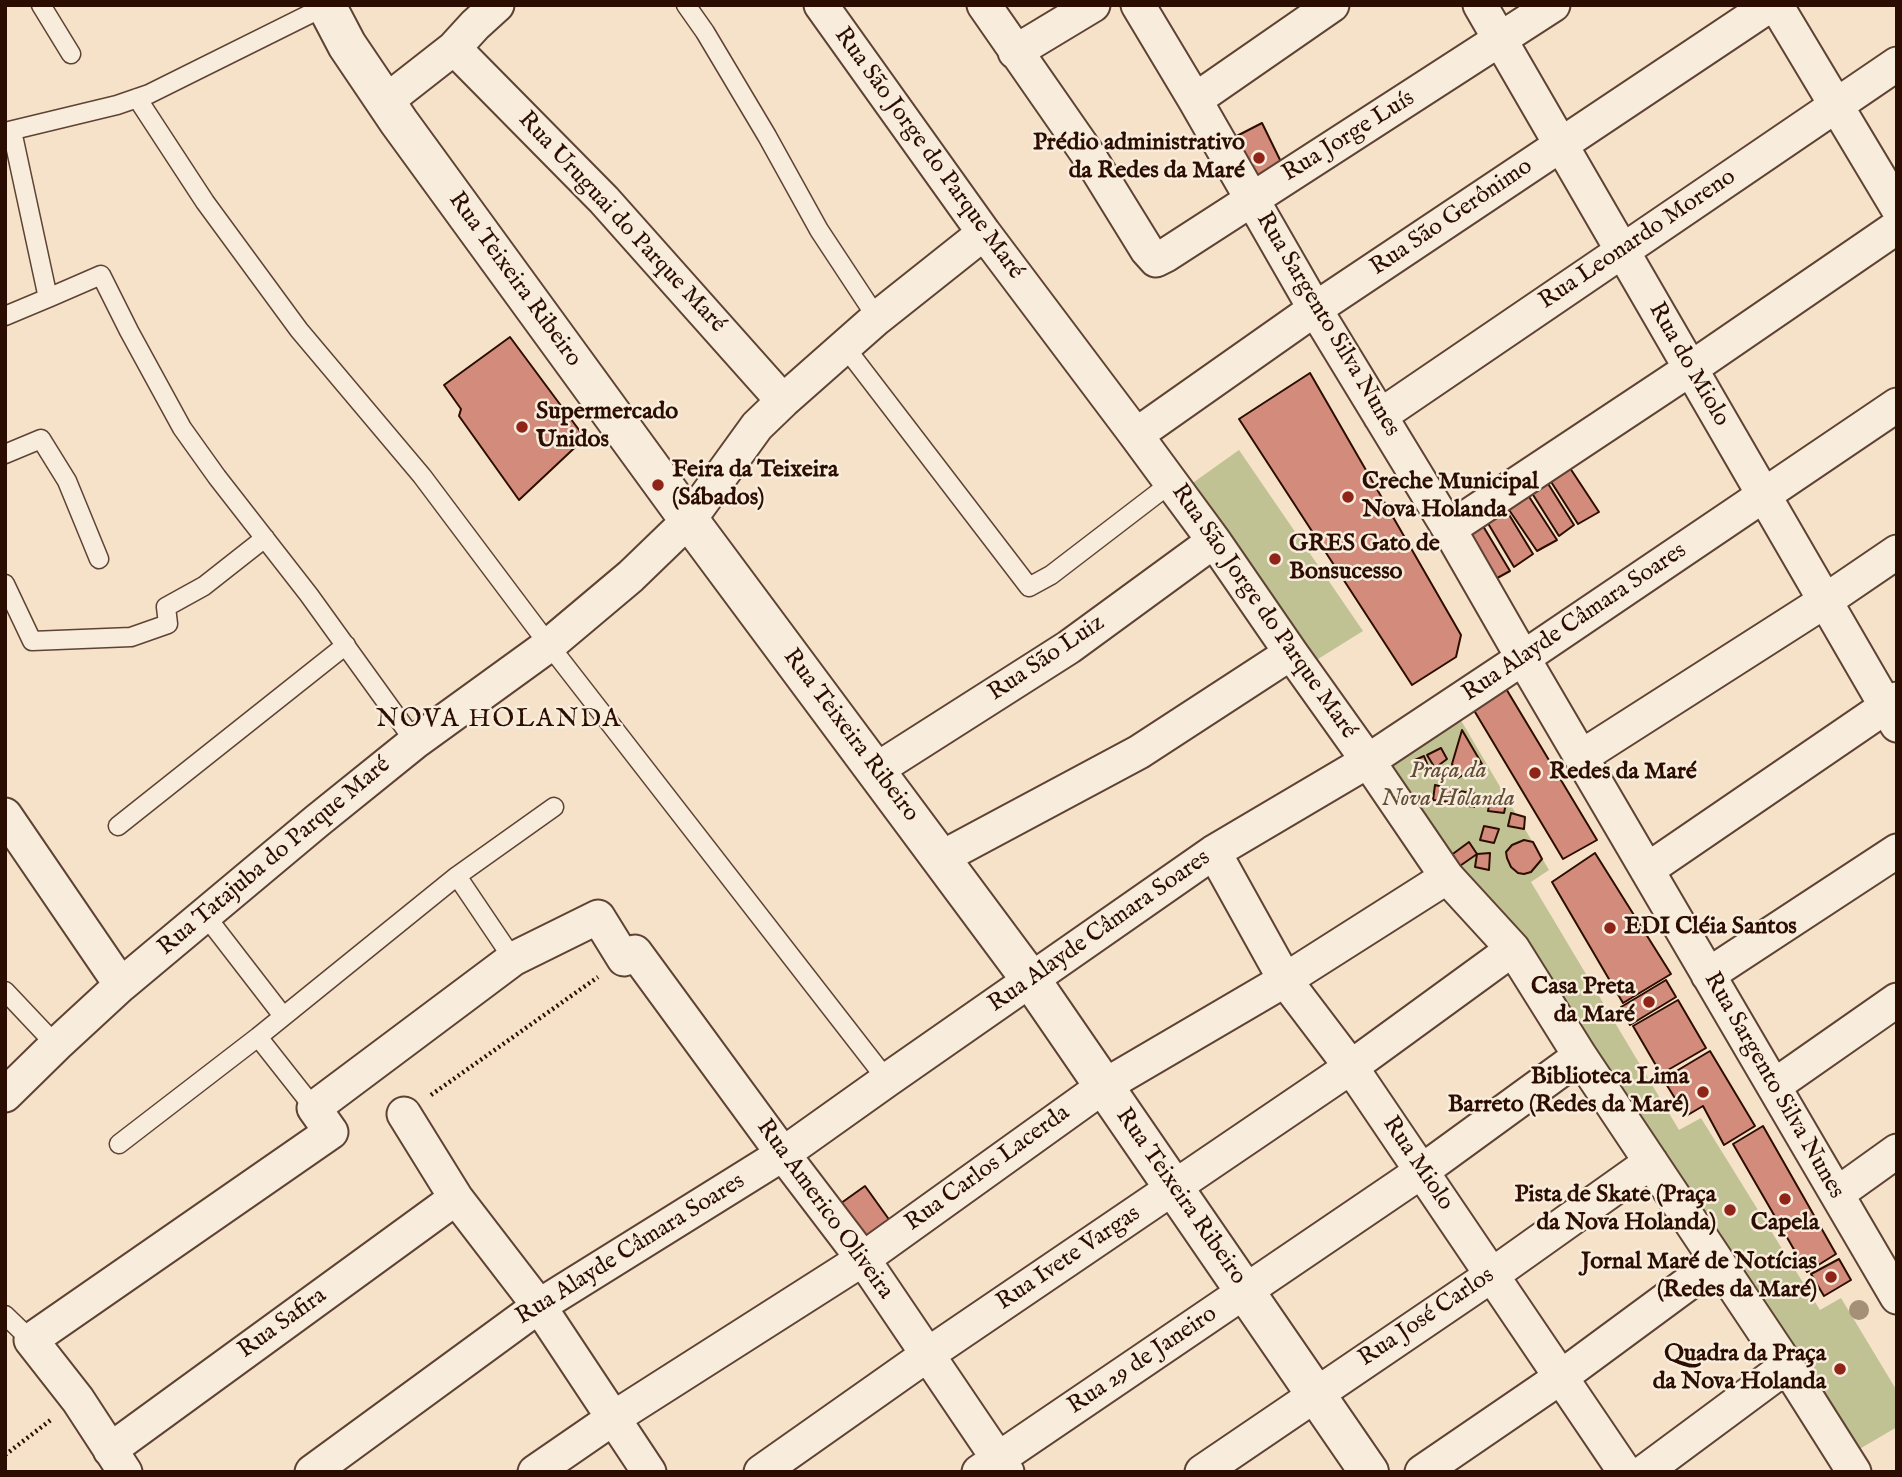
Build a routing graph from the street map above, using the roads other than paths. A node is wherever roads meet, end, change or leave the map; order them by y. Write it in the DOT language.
graph roads {
  1 [pos="41,5"];
  2 [pos="497,5"];
  3 [pos="686,5"];
  4 [pos="821,5"];
  5 [pos="984,5"];
  6 [pos="1093,5"];
  7 [pos="1138,5"];
  8 [pos="1332,5"];
  9 [pos="1480,5"];
  10 [pos="1553,5"];
  11 [pos="1770,5"];
  12 [pos="1776,5"];
  13 [pos="326,6"];
  14 [pos="1500,41"];
  15 [pos="454,48"];
  16 [pos="1015,52"];
  17 [pos="71,54"];
  18 [pos="1897,64"];
  19 [pos="137,98"];
  20 [pos="1195,100"];
  21 [pos="385,102"];
  22 [pos="1836,106"];
  23 [pos="9,131"];
  24 [pos="1560,144"];
  25 [pos="1252,199"];
  26 [pos="1897,207"];
  27 [pos="1897,227"];
  28 [pos="984,233"];
  29 [pos="1622,251"];
  30 [pos="48,298"];
  31 [pos="1315,309"];
  32 [pos="5,316"];
  33 [pos="877,318"];
  34 [pos="845,347"];
  35 [pos="1690,369"];
  36 [pos="783,401"];
  37 [pos="1897,405"];
  38 [pos="1380,416"];
  39 [pos="1136,435"];
  40 [pos="5,454"];
  41 [pos="1171,483"];
  42 [pos="1763,495"];
  43 [pos="689,520"];
  44 [pos="1449,528"];
  45 [pos="265,538"];
  46 [pos="1214,541"];
  47 [pos="1897,552"];
  48 [pos="99,559"];
  49 [pos="5,584"];
  50 [pos="1825,601"];
  51 [pos="346,645"];
  52 [pos="549,645"];
  53 [pos="1291,653"];
  54 [pos="1523,658"];
  55 [pos="1893,710"];
  56 [pos="415,743"];
  57 [pos="1581,757"];
  58 [pos="1368,761"];
  59 [pos="876,770"];
  60 [pos="554,807"];
  61 [pos="5,815"];
  62 [pos="118,826"];
  63 [pos="1897,851"];
  64 [pos="1214,852"];
  65 [pos="941,858"];
  66 [pos="1647,870"];
  67 [pos="457,876"];
  68 [pos="1447,877"];
  69 [pos="205,915"];
  70 [pos="1513,949"];
  71 [pos="513,959"];
  72 [pos="1708,975"];
  73 [pos="1031,980"];
  74 [pos="1285,980"];
  75 [pos="121,985"];
  76 [pos="5,991"];
  77 [pos="1897,1000"];
  78 [pos="283,1016"];
  79 [pos="258,1037"];
  80 [pos="56,1045"];
  81 [pos="1580,1056"];
  82 [pos="1351,1067"];
  83 [pos="887,1080"];
  84 [pos="1104,1086"];
  85 [pos="1773,1087"];
  86 [pos="5,1095"];
  87 [pos="314,1108"];
  88 [pos="404,1114"];
  89 [pos="119,1144"];
  90 [pos="1897,1151"];
  91 [pos="783,1154"];
  92 [pos="1651,1162"];
  93 [pos="1422,1171"];
  94 [pos="1174,1187"];
  95 [pos="1837,1194"];
  96 [pos="456,1198"];
  97 [pos="863,1259"];
  98 [pos="1717,1262"];
  99 [pos="1492,1275"];
  100 [pos="1245,1292"];
  101 [pos="1897,1297"];
  102 [pos="539,1306"];
  103 [pos="5,1315"];
  104 [pos="31,1340"];
  105 [pos="927,1355"];
  106 [pos="1787,1366"];
  107 [pos="1561,1377"];
  108 [pos="1316,1395"];
  109 [pos="612,1419"];
  110 [pos="117,1461"];
  111 [pos="994,1467"];
  112 [pos="312,1472"];
  113 [pos="535,1472"];
  114 [pos="649,1472"];
  115 [pos="761,1472"];
  116 [pos="1202,1472"];
  117 [pos="1370,1472"];
  118 [pos="1422,1472"];
  119 [pos="1625,1472"];
  120 [pos="1644,1472"];
  121 [pos="1854,1472"];
  1 -- 17 [label="lane"];
  2 -- 15 [label="street"];
  3 -- 33 [label="lane"];
  4 -- 28 [label="street, Rua São Jorge do Parque Maré"];
  5 -- 16 [label="street"];
  6 -- 16 [label="street"];
  7 -- 20 [label="street, Rua Sargento Silva Nunes"];
  8 -- 20 [label="street"];
  9 -- 14 [label="street, Rua do Miolo"];
  10 -- 14 [label="street, Rua Jorge Luís"];
  11 -- 24 [label="street, Rua São Gerônimo"];
  12 -- 22 [label="street"];
  13 -- 19 [label="lane"];
  13 -- 21 [label="street, Rua Teixeira Ribeiro"];
  14 -- 24 [label="street, Rua do Miolo"];
  14 -- 25 [label="street, Rua Jorge Luís"];
  15 -- 21 [label="street"];
  15 -- 36 [label="street, Rua Uruguai do Parque Maré"];
  16 -- 25 [label="street, Rua Jorge Luís"];
  18 -- 22 [label="street, Rua Leonardo Moreno"];
  19 -- 23 [label="lane"];
  19 -- 52 [label="lane"];
  20 -- 25 [label="street, Rua Sargento Silva Nunes"];
  21 -- 43 [label="street, Rua Teixeira Ribeiro"];
  22 -- 26 [label="street"];
  22 -- 29 [label="street, Rua Leonardo Moreno"];
  23 -- 30 [label="lane"];
  24 -- 29 [label="street, Rua do Miolo"];
  24 -- 31 [label="street, Rua São Gerônimo"];
  25 -- 31 [label="street, Rua Sargento Silva Nunes"];
  27 -- 35 [label="street"];
  28 -- 33 [label="street, Rua Tatajuba do Parque Maré"];
  28 -- 39 [label="street, Rua São Jorge do Parque Maré"];
  29 -- 35 [label="street, Rua do Miolo"];
  29 -- 38 [label="street, Rua Leonardo Moreno"];
  30 -- 32 [label="lane"];
  30 -- 45 [label="lane"];
  31 -- 38 [label="street, Rua Sargento Silva Nunes"];
  31 -- 39 [label="street, Rua São Gerônimo"];
  33 -- 34 [label="street, Rua Tatajuba do Parque Maré"];
  34 -- 36 [label="street, Rua Tatajuba do Parque Maré"];
  34 -- 41 [label="lane"];
  35 -- 42 [label="street, Rua do Miolo"];
  35 -- 44 [label="street"];
  36 -- 43 [label="street, Rua Tatajuba do Parque Maré"];
  37 -- 42 [label="street, Rua Alayde Câmara Soares"];
  38 -- 44 [label="street, Rua Sargento Silva Nunes"];
  39 -- 41 [label="street, Rua São Jorge do Parque Maré"];
  40 -- 48 [label="lane"];
  41 -- 46 [label="street, Rua São Jorge do Parque Maré"];
  42 -- 50 [label="street, Rua do Miolo"];
  42 -- 54 [label="street, Rua Alayde Câmara Soares"];
  43 -- 52 [label="street, Rua Tatajuba do Parque Maré"];
  43 -- 59 [label="street, Rua Teixeira Ribeiro"];
  44 -- 54 [label="street, Rua Sargento Silva Nunes"];
  45 -- 49 [label="lane"];
  45 -- 51 [label="lane"];
  46 -- 53 [label="street, Rua São Jorge do Parque Maré"];
  46 -- 59 [label="street, Rua São Luiz"];
  47 -- 50 [label="street"];
  50 -- 55 [label="street, Rua do Miolo"];
  50 -- 57 [label="street"];
  51 -- 56 [label="lane"];
  51 -- 62 [label="lane"];
  52 -- 56 [label="street, Rua Tatajuba do Parque Maré"];
  52 -- 83 [label="lane"];
  53 -- 58 [label="street, Rua São Jorge do Parque Maré"];
  53 -- 65 [label="street"];
  54 -- 57 [label="street, Rua Sargento Silva Nunes"];
  54 -- 58 [label="street, Rua Alayde Câmara Soares"];
  55 -- 66 [label="street"];
  56 -- 69 [label="street, Rua Tatajuba do Parque Maré"];
  57 -- 66 [label="street, Rua Sargento Silva Nunes"];
  58 -- 64 [label="street, Rua Alayde Câmara Soares"];
  58 -- 68 [label="street, Rua São Jorge do Parque Maré"];
  59 -- 65 [label="street, Rua Teixeira Ribeiro"];
  60 -- 67 [label="lane"];
  61 -- 75 [label="street"];
  63 -- 72 [label="street"];
  64 -- 73 [label="street, Rua Alayde Câmara Soares"];
  64 -- 74 [label="street, Rua Miolo"];
  65 -- 73 [label="street, Rua Teixeira Ribeiro"];
  66 -- 72 [label="street, Rua Sargento Silva Nunes"];
  67 -- 71 [label="lane"];
  67 -- 78 [label="lane"];
  68 -- 70 [label="street, Rua São Jorge do Parque Maré"];
  68 -- 74 [label="street, Rua Carlos Lacerda"];
  69 -- 75 [label="street, Rua Tatajuba do Parque Maré"];
  69 -- 78 [label="lane"];
  70 -- 81 [label="street, Rua São Jorge do Parque Maré"];
  70 -- 82 [label="street, Rua Ivete Vargas"];
  71 -- 87 [label="street"];
  71 -- 91 [label="street, Rua Americo Oliveira"];
  72 -- 85 [label="street, Rua Sargento Silva Nunes"];
  73 -- 83 [label="street, Rua Alayde Câmara Soares"];
  73 -- 84 [label="street, Rua Teixeira Ribeiro"];
  74 -- 82 [label="street, Rua Miolo"];
  74 -- 84 [label="street, Rua Carlos Lacerda"];
  75 -- 80 [label="street, Rua Tatajuba do Parque Maré"];
  76 -- 80 [label="lane"];
  77 -- 85 [label="street"];
  78 -- 79 [label="lane"];
  79 -- 87 [label="lane"];
  79 -- 89 [label="lane"];
  80 -- 86 [label="street, Rua Tatajuba do Parque Maré"];
  81 -- 92 [label="street, Rua São Jorge do Parque Maré"];
  81 -- 93 [label="street, Rua 29 de Janeiro"];
  82 -- 93 [label="street, Rua Miolo"];
  82 -- 94 [label="street, Rua Ivete Vargas"];
  83 -- 91 [label="street, Rua Alayde Câmara Soares"];
  84 -- 94 [label="street, Rua Teixeira Ribeiro"];
  84 -- 97 [label="street, Rua Carlos Lacerda"];
  85 -- 95 [label="street, Rua Sargento Silva Nunes"];
  87 -- 104 [label="street"];
  88 -- 96 [label="street"];
  90 -- 95 [label="street"];
  91 -- 97 [label="street, Rua Americo Oliveira"];
  91 -- 102 [label="street, Rua Alayde Câmara Soares"];
  92 -- 98 [label="street, Rua São Jorge do Parque Maré"];
  92 -- 99 [label="street, Rua José Carlos"];
  93 -- 99 [label="street, Rua Miolo"];
  93 -- 100 [label="street, Rua 29 de Janeiro"];
  94 -- 100 [label="street, Rua Teixeira Ribeiro"];
  94 -- 105 [label="street, Rua Ivete Vargas"];
  95 -- 101 [label="street, Rua Sargento Silva Nunes"];
  96 -- 102 [label="street"];
  96 -- 110 [label="street, Rua Safira"];
  97 -- 105 [label="street, Rua Americo Oliveira"];
  97 -- 109 [label="street, Rua Carlos Lacerda"];
  98 -- 106 [label="street, Rua São Jorge do Parque Maré"];
  98 -- 107 [label="street"];
  99 -- 107 [label="street, Rua Miolo"];
  99 -- 108 [label="street, Rua José Carlos"];
  100 -- 108 [label="street, Rua Teixeira Ribeiro"];
  100 -- 111 [label="street, Rua 29 de Janeiro"];
  102 -- 109 [label="street"];
  102 -- 112 [label="street, Rua Alayde Câmara Soares"];
  103 -- 104 [label="lane"];
  104 -- 110 [label="street"];
  105 -- 111 [label="street, Rua Americo Oliveira"];
  105 -- 115 [label="street, Rua Ivete Vargas"];
  106 -- 120 [label="street"];
  106 -- 121 [label="street, Rua São Jorge do Parque Maré"];
  107 -- 118 [label="street"];
  107 -- 119 [label="street, Rua Miolo"];
  108 -- 116 [label="street, Rua José Carlos"];
  108 -- 117 [label="street, Rua Teixeira Ribeiro"];
  109 -- 113 [label="street, Rua Carlos Lacerda"];
  109 -- 114 [label="street"];
}
